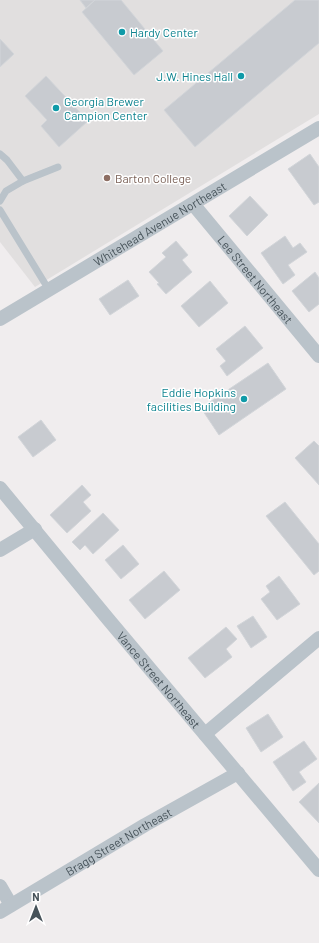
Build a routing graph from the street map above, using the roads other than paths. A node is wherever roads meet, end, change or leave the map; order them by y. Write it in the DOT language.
graph roads {
  1 [pos="319,128"];
  2 [pos="0,154"];
  3 [pos="58,167"];
  4 [pos="23,181"];
  5 [pos="0,202"];
  6 [pos="192,204"];
  7 [pos="0,210"];
  8 [pos="49,290"];
  9 [pos="0,320"];
  10 [pos="319,356"];
  11 [pos="0,488"];
  12 [pos="35,529"];
  13 [pos="0,550"];
  14 [pos="319,638"];
  15 [pos="205,734"];
  16 [pos="238,773"];
  17 [pos="319,870"];
  18 [pos="0,886"];
  19 [pos="6,908"];
  1 -- 6 [label="street, Whitehead Avenue Northeast"];
  2 -- 4 [label="lane"];
  3 -- 4 [label="lane"];
  4 -- 5 [label="lane"];
  6 -- 8 [label="street, Whitehead Avenue Northeast"];
  6 -- 10 [label="street, Lee Street Northeast"];
  7 -- 8 [label="lane"];
  8 -- 9 [label="street, Whitehead Avenue Northeast"];
  11 -- 12 [label="street, Vance Street Northeast"];
  12 -- 13 [label="street"];
  12 -- 15 [label="street, Vance Street Northeast"];
  14 -- 15 [label="street"];
  15 -- 16 [label="street, Vance Street Northeast"];
  16 -- 17 [label="street, Vance Street Northeast"];
  16 -- 19 [label="street, Bragg Street Northeast"];
  18 -- 19 [label="street"];
}
